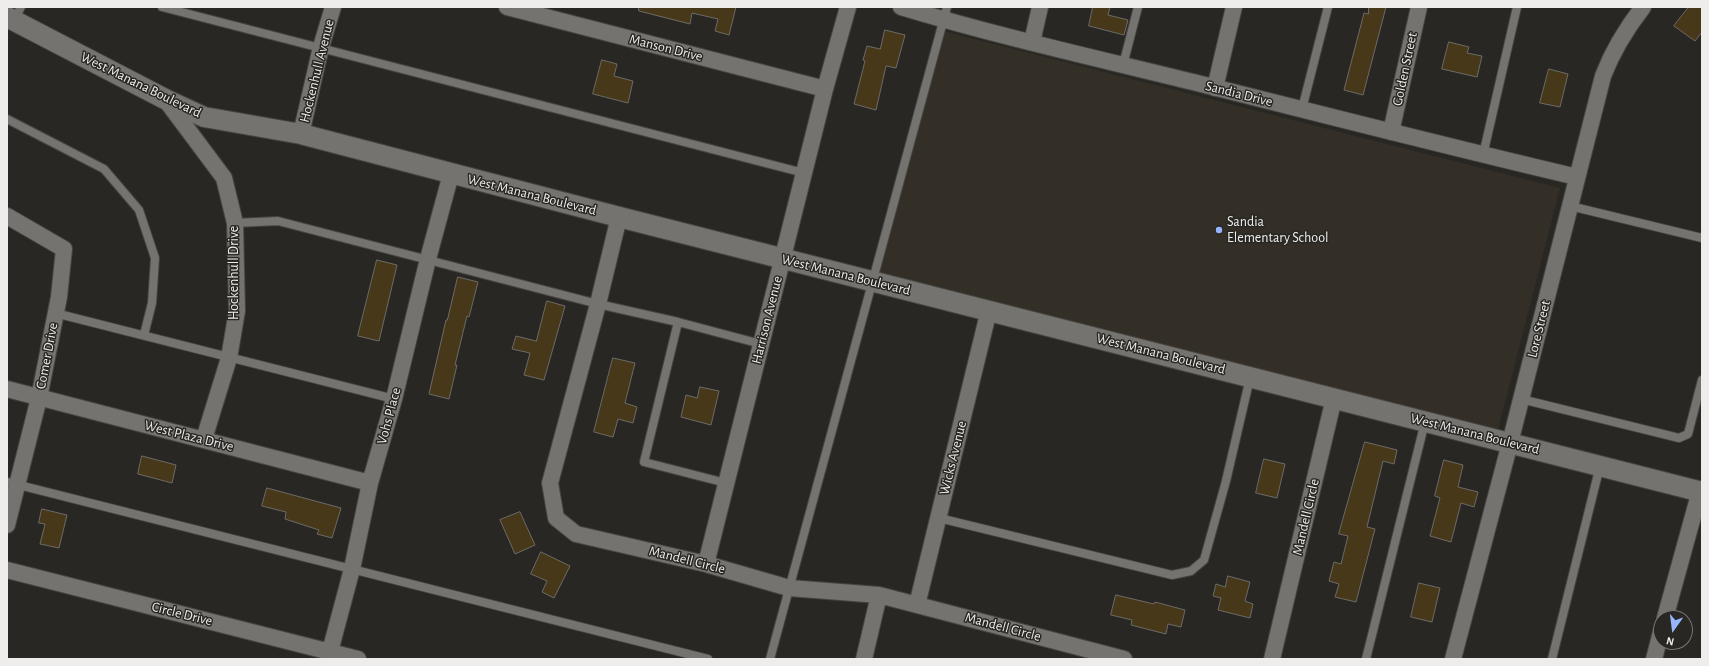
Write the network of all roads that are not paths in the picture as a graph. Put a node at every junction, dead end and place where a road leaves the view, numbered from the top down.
1 (162, 7) edge
2 (333, 7) edge
3 (507, 7) edge
4 (848, 7) edge
5 (901, 7) edge
6 (1040, 7) edge
7 (1138, 7) edge
8 (1234, 7) edge
9 (1328, 7) edge
10 (1419, 7) edge
11 (1518, 7) edge
12 (1640, 8) edge
13 (945, 13) edge
14 (14, 15) edge
15 (1032, 42) junction
16 (321, 47) junction
17 (1123, 65) junction
18 (1215, 88) junction
19 (825, 89) junction
20 (165, 99) junction
21 (1302, 110) junction
22 (7, 119) edge
23 (1391, 132) junction
24 (301, 134) junction
25 (1483, 155) junction
26 (804, 173) junction
27 (451, 174) junction
28 (1577, 177) junction
29 (1570, 206) junction
30 (7, 216) edge
31 (619, 217) junction
32 (235, 223) junction
33 (1702, 238) edge
34 (428, 259) junction
35 (783, 259) junction
36 (873, 281) junction
37 (598, 304) junction
38 (989, 310) junction
39 (55, 313) junction
40 (678, 322) junction
41 (144, 335) junction
42 (761, 344) junction
43 (229, 358) junction
44 (1250, 377) junction
45 (1702, 380) edge
46 (7, 389) edge
47 (39, 398) junction
48 (1334, 398) junction
49 (394, 399) junction
50 (1521, 399) junction
51 (1425, 421) junction
52 (204, 439) junction
53 (1510, 442) junction
54 (1600, 465) junction
55 (370, 483) junction
56 (726, 483) junction
57 (12, 484) edge
58 (1701, 488) edge
59 (939, 518) junction
60 (7, 525) edge
61 (706, 564) junction
62 (352, 569) junction
63 (7, 570) edge
64 (789, 588) junction
65 (878, 595) junction
66 (917, 605) junction
67 (1667, 610) edge
68 (329, 655) edge
69 (358, 659) edge
70 (708, 659) edge
71 (770, 659) edge
72 (864, 659) edge
73 (1124, 659) edge
74 (1272, 659) edge
75 (1366, 659) edge
76 (1453, 659) edge
77 (1552, 659) edge

1 - 16 lane
2 - 16 street, Hockenhull Avenue
3 - 19 street, Manson Drive
4 - 19 street, Harrison Avenue
5 - 13 street, Sandia Drive
6 - 15 street
7 - 17 lane
8 - 18 street
9 - 21 lane
10 - 23 street, Golden Street
11 - 25 lane
12 - 28 street, Lore Street
13 - 15 street, Sandia Drive
13 - 36 lane
14 - 20 street, West Manana Boulevard
15 - 17 street, Sandia Drive
16 - 24 street, Hockenhull Avenue
16 - 26 lane
17 - 18 street, Sandia Drive
18 - 21 street, Sandia Drive
19 - 26 street, Harrison Avenue
20 - 24 street, West Manana Boulevard
20 - 32 street, Hockenhull Drive
21 - 23 street, Sandia Drive
22 - 41 lane
23 - 25 street, Sandia Drive
24 - 27 street, West Manana Boulevard
25 - 28 street, Sandia Drive
26 - 35 street, Harrison Avenue
27 - 31 street, West Manana Boulevard
27 - 34 street, Vohs Place
28 - 29 street, Lore Street
29 - 33 lane
29 - 50 street, Lore Street
30 - 39 street, Comer Drive
31 - 35 street, West Manana Boulevard
31 - 37 street, Mandell Circle
32 - 34 lane
32 - 43 street, Hockenhull Drive
34 - 37 lane
34 - 49 street, Vohs Place
35 - 36 street, West Manana Boulevard
35 - 42 street, Harrison Avenue
36 - 38 street, West Manana Boulevard
36 - 64 lane
37 - 40 lane
37 - 61 street, Mandell Circle
38 - 44 street, West Manana Boulevard
38 - 59 street, Wicks Avenue
39 - 41 lane
39 - 47 street, Comer Drive
40 - 42 lane
40 - 56 lane
41 - 43 lane
42 - 56 street, Harrison Avenue
43 - 49 lane
43 - 52 street, Hockenhull Drive
44 - 48 street, West Manana Boulevard
44 - 59 lane
45 - 50 lane
46 - 47 street, West Plaza Drive
47 - 52 street, West Plaza Drive
47 - 57 street, Comer Drive
48 - 51 street, West Manana Boulevard
48 - 74 street, Mandell Circle
49 - 55 street, Vohs Place
50 - 53 street, Lore Street
51 - 53 street, West Manana Boulevard
51 - 75 lane
52 - 55 street, West Plaza Drive
53 - 54 street, West Manana Boulevard
53 - 76 street, Lore Street
54 - 58 street, West Manana Boulevard
54 - 77 lane
55 - 62 street, Vohs Place
56 - 61 street, Harrison Avenue
57 - 60 street, Comer Drive
57 - 62 lane
58 - 67 street
59 - 66 street, Wicks Avenue
61 - 64 street, Mandell Circle
62 - 68 street, Vohs Place
62 - 70 lane
63 - 68 street, Circle Drive
64 - 65 street, Mandell Circle
64 - 71 lane
65 - 66 street, Mandell Circle
65 - 72 street
66 - 73 street, Mandell Circle
68 - 69 street, Circle Drive

